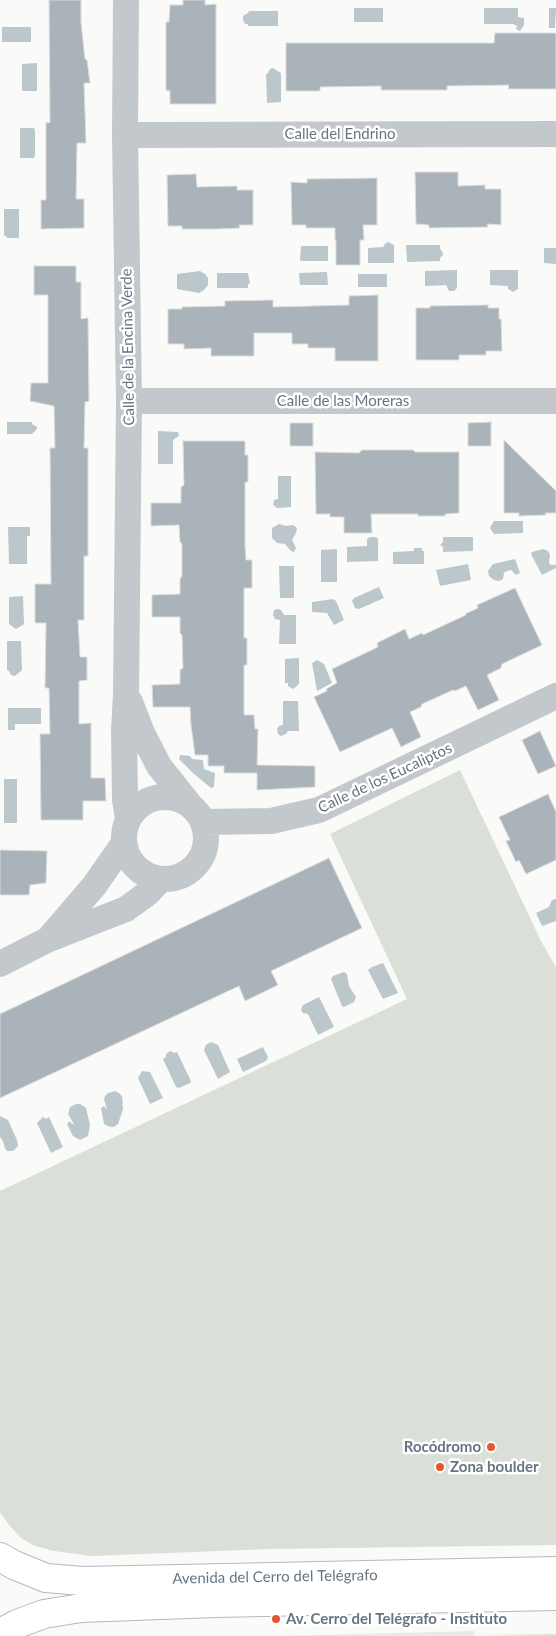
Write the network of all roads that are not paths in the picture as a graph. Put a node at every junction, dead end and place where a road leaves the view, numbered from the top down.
1 (126, 0) edge
2 (556, 134) edge
3 (125, 135) junction
4 (129, 401) junction
5 (556, 401) edge
6 (126, 694) junction
7 (556, 696) edge
8 (197, 814) junction
9 (126, 831) junction
10 (161, 879) junction
11 (47, 940) junction
12 (0, 964) edge
13 (0, 1557) edge
14 (556, 1571) edge
15 (556, 1596) edge
16 (0, 1633) edge

1 - 3 street, Calle de la Encina Verde
2 - 3 street, Calle del Endrino
3 - 4 street, Calle de la Encina Verde
4 - 5 street, Calle de las Moreras
4 - 6 street, Calle de la Encina Verde
6 - 8 street, Calle de la Encina Verde
6 - 9 street, Calle de la Encina Verde
7 - 8 street, Calle de los Eucaliptos
8 - 9 street
8 - 10 street
9 - 10 street
9 - 11 street
10 - 11 street
11 - 12 street
13 - 14 street, Avenida del Cerro del Telégrafo
15 - 16 street, Avenida del Cerro del Telégrafo

